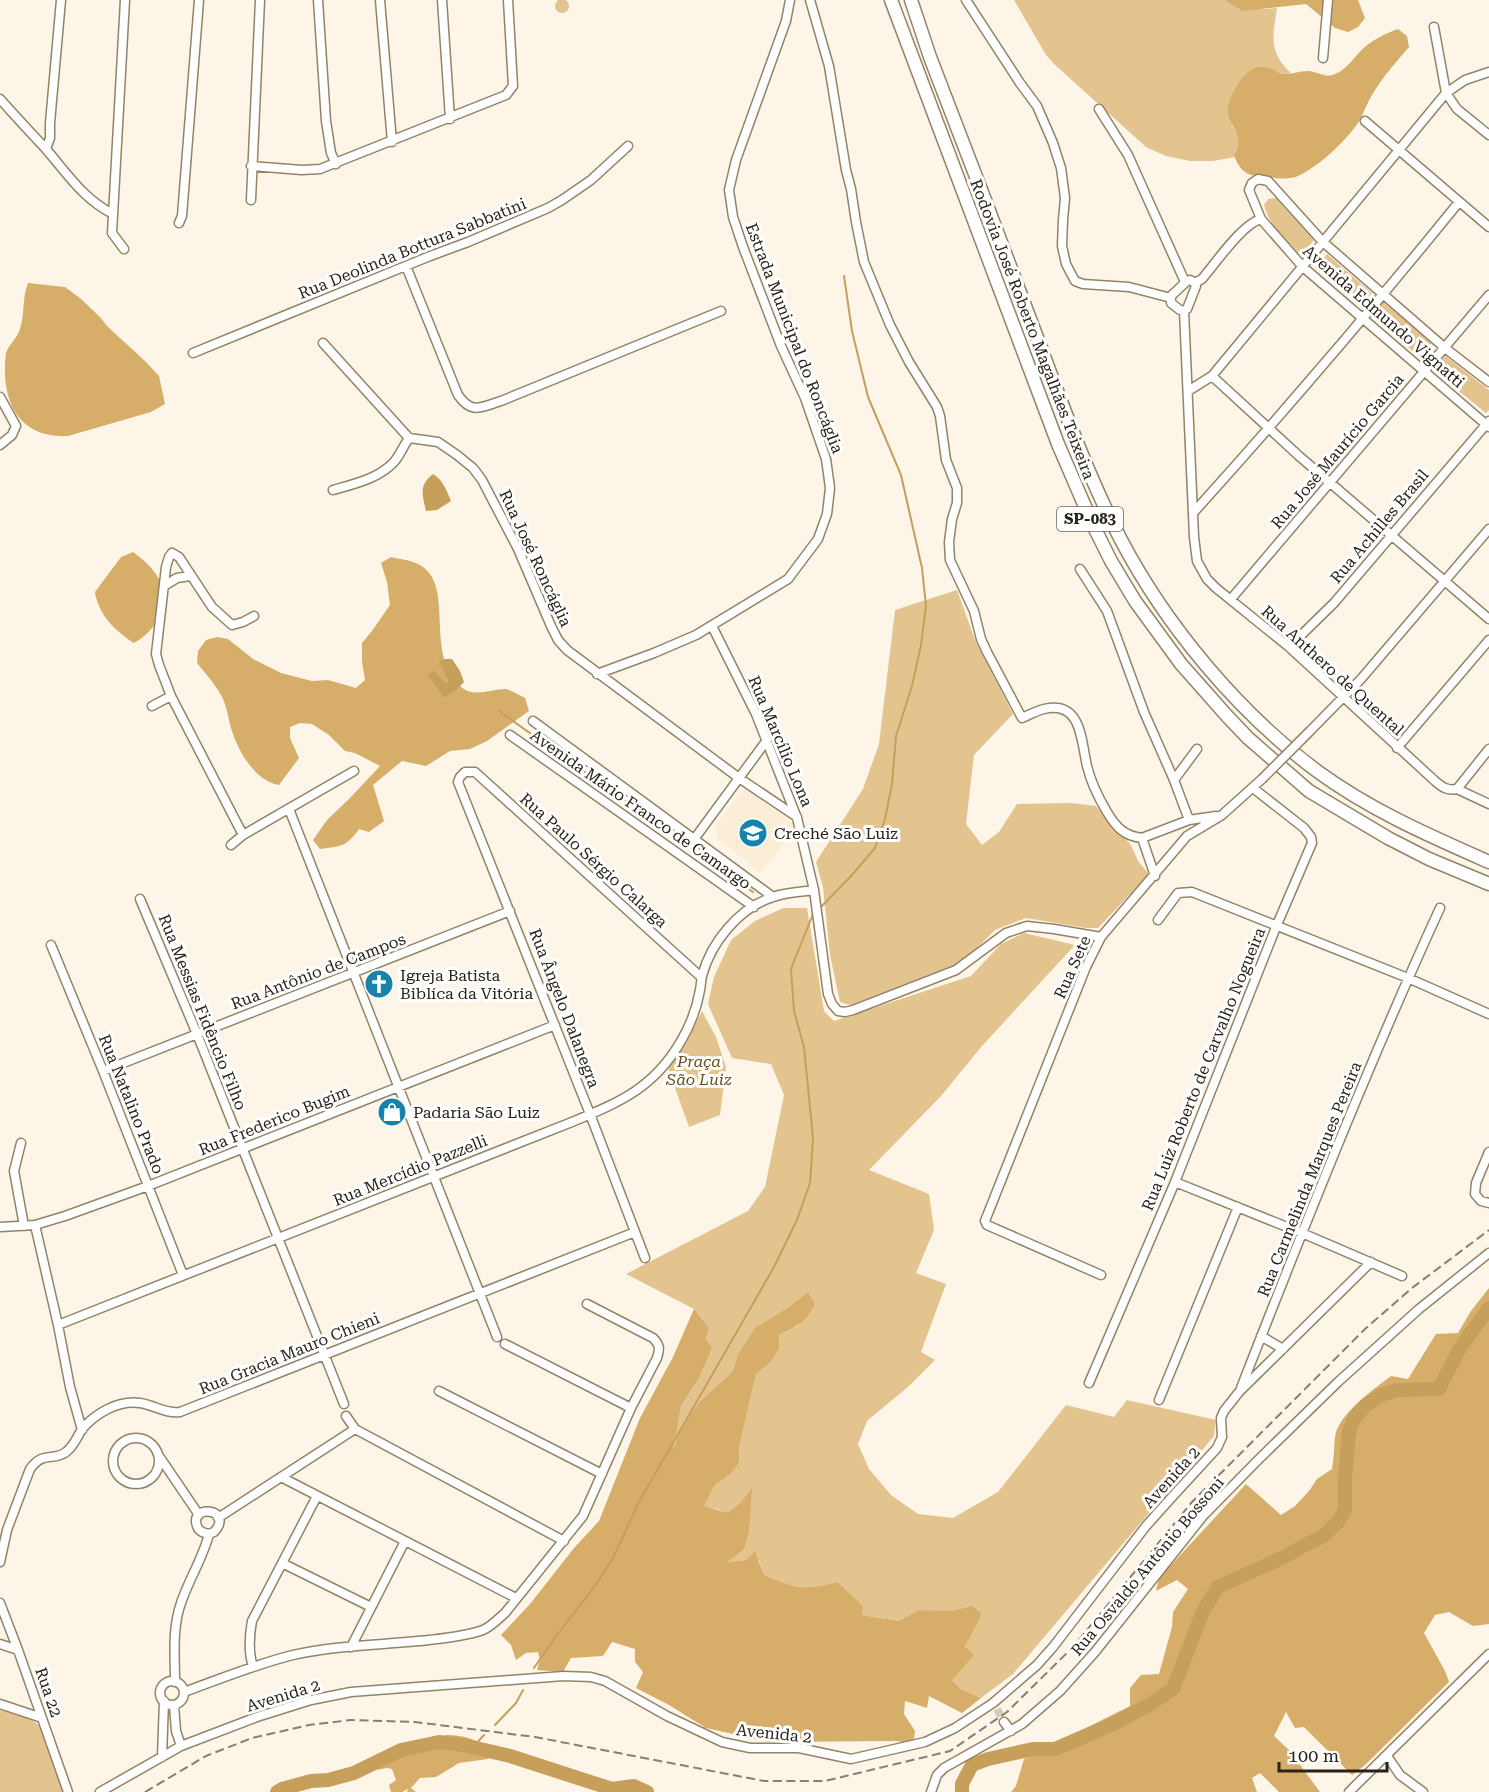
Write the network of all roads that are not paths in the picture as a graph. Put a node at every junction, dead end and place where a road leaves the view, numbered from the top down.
1 (61, 0) edge
2 (125, 0) edge
3 (199, 0) edge
4 (260, 0) edge
5 (318, 0) edge
6 (380, 0) edge
7 (442, 0) edge
8 (508, 0) edge
9 (790, 0) edge
10 (810, 0) edge
11 (891, 0) edge
12 (911, 0) edge
13 (966, 0) edge
14 (1328, 0) edge
15 (1434, 27) dead end
16 (1323, 58) dead end
17 (1489, 72) edge
18 (1446, 93) junction
19 (0, 99) edge
20 (1099, 109) dead end
21 (450, 118) junction
22 (1365, 121) dead end
23 (50, 123) junction
24 (1489, 135) edge
25 (35, 138) junction
26 (392, 142) junction
27 (628, 146) dead end
28 (46, 150) junction
29 (1399, 150) junction
30 (336, 164) junction
31 (251, 166) junction
32 (251, 201) dead end
33 (1459, 202) junction
34 (113, 214) junction
35 (1261, 219) junction
36 (178, 223) dead end
37 (1489, 227) edge
38 (1323, 242) junction
39 (124, 249) dead end
40 (406, 266) junction
41 (1303, 267) junction
42 (1185, 282) junction
43 (1195, 283) junction
44 (1383, 295) junction
45 (1489, 295) edge
46 (1171, 298) junction
47 (721, 311) dead end
48 (1184, 311) junction
49 (1362, 320) junction
50 (323, 344) dead end
51 (1445, 348) junction
52 (193, 353) dead end
53 (1423, 372) junction
54 (1212, 376) junction
55 (1489, 382) edge
56 (1188, 391) junction
57 (0, 397) edge
58 (1488, 424) edge
59 (1269, 429) junction
60 (409, 438) junction
61 (0, 445) edge
62 (1330, 483) junction
63 (333, 490) dead end
64 (1194, 512) junction
65 (1489, 529) edge
66 (1391, 535) junction
67 (1080, 569) dead end
68 (190, 576) junction
69 (1445, 582) junction
70 (164, 586) junction
71 (1231, 599) junction
72 (254, 616) dead end
73 (1489, 619) edge
74 (712, 626) junction
75 (1489, 640) edge
76 (1288, 647) junction
77 (597, 674) junction
78 (171, 696) junction
79 (1342, 696) junction
80 (152, 706) dead end
81 (532, 721) dead end
82 (510, 735) dead end
83 (767, 740) junction
84 (1398, 748) junction
85 (1197, 749) dead end
86 (1489, 749) edge
87 (354, 771) dead end
88 (465, 772) joint
89 (739, 778) junction
90 (1174, 780) junction
91 (1253, 788) junction
92 (1457, 789) junction
93 (1489, 804) edge
94 (289, 809) junction
95 (1222, 815) junction
96 (797, 818) junction
97 (1189, 820) junction
98 (243, 835) junction
99 (695, 838) junction
100 (1142, 838) junction
101 (231, 845) dead end
102 (1489, 862) edge
103 (1155, 876) junction
104 (1489, 884) edge
105 (814, 890) junction
106 (774, 897) junction
107 (140, 899) dead end
108 (754, 907) junction
109 (1440, 908) dead end
110 (510, 911) junction
111 (1158, 920) dead end
112 (1276, 927) junction
113 (1101, 937) junction
114 (51, 945) dead end
115 (354, 972) junction
116 (701, 977) junction
117 (1408, 978) junction
118 (1489, 1014) edge
119 (555, 1025) junction
120 (197, 1034) junction
121 (103, 1071) junction
122 (399, 1086) junction
123 (590, 1114) junction
124 (21, 1143) dead end
125 (243, 1149) junction
126 (1489, 1152) edge
127 (434, 1176) junction
128 (1175, 1182) junction
129 (148, 1186) junction
130 (1489, 1203) edge
131 (1238, 1207) junction
132 (35, 1225) junction
133 (24, 1226) junction
134 (0, 1227) edge
135 (635, 1232) junction
136 (1302, 1233) junction
137 (277, 1238) junction
138 (1489, 1253) edge
139 (645, 1258) dead end
140 (1371, 1262) junction
141 (183, 1275) junction
142 (1101, 1275) dead end
143 (1402, 1276) dead end
144 (480, 1294) junction
145 (587, 1304) dead end
146 (58, 1325) junction
147 (1261, 1336) junction
148 (497, 1337) dead end
149 (505, 1344) dead end
150 (1283, 1349) junction
151 (324, 1354) junction
152 (1089, 1383) dead end
153 (439, 1391) dead end
154 (1239, 1392) junction
155 (1159, 1400) dead end
156 (344, 1404) dead end
157 (630, 1408) junction
158 (346, 1416) dead end
159 (82, 1430) junction
160 (355, 1430) junction
161 (159, 1456) junction
162 (602, 1474) junction
163 (281, 1477) junction
164 (317, 1496) junction
165 (199, 1515) junction
166 (218, 1518) junction
167 (4, 1529) edge
168 (209, 1534) junction
169 (564, 1540) junction
170 (405, 1541) junction
171 (0, 1562) edge
172 (282, 1563) junction
173 (516, 1598) junction
174 (0, 1603) edge
175 (371, 1607) junction
176 (0, 1644) edge
177 (351, 1647) junction
178 (18, 1650) junction
179 (1489, 1654) edge
180 (253, 1667) junction
181 (175, 1682) junction
182 (184, 1692) junction
183 (164, 1701) junction
184 (0, 1704) edge
185 (174, 1705) junction
186 (42, 1718) junction
187 (1004, 1722) tunnel mouth
188 (1011, 1731) junction
189 (181, 1746) junction
190 (1386, 1756) junction
191 (162, 1757) junction
192 (68, 1792) edge
193 (100, 1792) edge
194 (931, 1792) edge
195 (1350, 1792) edge
196 (1423, 1792) edge

1 - 23 street
2 - 34 street
3 - 36 street
4 - 31 street
5 - 30 street
6 - 26 street
7 - 21 street
8 - 21 street
9 - 74 street, Estrada Municipal do Roncáglia
10 - 100 street
11 - 104 highway, Rodovia José Roberto Magalhães Teixeira / SP-083
12 - 102 highway, Rodovia José Roberto Magalhães Teixeira / SP-083
13 - 46 street
14 - 16 street
15 - 18 street
17 - 18 street
18 - 24 street
18 - 29 street
19 - 25 street
20 - 42 street
21 - 26 street
22 - 29 street
23 - 25 street
23 - 28 street
25 - 28 street
26 - 30 street
27 - 40 street, Rua Deolinda Bottura Sabbatini
28 - 34 street
29 - 33 street
29 - 38 street
30 - 31 street
31 - 32 street
33 - 37 street
33 - 44 street
34 - 39 street
35 - 38 street, Avenida Edmundo Vignatti
35 - 41 street, Avenida Edmundo Vignatti
35 - 43 street
38 - 41 street
38 - 44 street, Avenida Edmundo Vignatti
40 - 47 street
40 - 52 street, Rua Deolinda Bottura Sabbatini
41 - 49 street, Avenida Edmundo Vignatti
41 - 54 street
42 - 43 street
42 - 46 street
43 - 48 street
44 - 49 street
44 - 51 street, Avenida Edmundo Vignatti
45 - 51 street, Rua José Maurício Garcia
46 - 48 street
48 - 56 street
49 - 53 street, Avenida Edmundo Vignatti
49 - 59 street
50 - 60 street
51 - 53 street, Rua José Maurício Garcia
51 - 55 street, Avenida Edmundo Vignatti
53 - 58 street, Avenida Edmundo Vignatti
53 - 62 street, Rua José Maurício Garcia
54 - 56 street
54 - 59 street
56 - 64 street
57 - 61 street
58 - 66 street, Rua Achilles Brasil
59 - 62 street
59 - 64 street
60 - 63 street
60 - 77 street, Rua José Roncáglia
62 - 66 street
62 - 71 street, Rua José Maurício Garcia
64 - 71 street, Rua Anthero de Quental
65 - 69 street, Rua Sete
66 - 69 street
66 - 76 street, Rua Achilles Brasil
67 - 90 street
68 - 70 street
68 - 70 street
68 - 72 street
69 - 73 street
69 - 79 street, Rua Sete
70 - 78 street
71 - 76 street, Rua Anthero de Quental
74 - 77 street, Estrada Municipal do Roncáglia
74 - 83 street, Rua Marcílio Lona
75 - 84 street
76 - 79 street, Rua Anthero de Quental
77 - 89 street, Rua José Roncáglia
78 - 80 street
78 - 98 street
79 - 84 street, Rua Anthero de Quental
79 - 91 street, Rua Sete, bridge
81 - 99 street, Avenida Mário Franco de Camargo
82 - 108 street, Avenida Mário Franco de Camargo
83 - 89 street
83 - 96 street, Rua Marcílio Lona
84 - 92 street, Rua Anthero de Quental
85 - 90 street
86 - 92 street
87 - 94 street
88 - 110 street, Rua Ângelo Dalanegra
88 - 116 street, Rua Paulo Sérgio Calarga
89 - 96 street, Rua José Roncáglia
89 - 99 street
90 - 97 street
91 - 95 street, Rua Sete
91 - 112 street, Rua Luiz Roberto de Carvalho Nogueira
92 - 93 street, Rua Anthero de Quental
94 - 98 street
94 - 115 street
95 - 97 street
95 - 103 street, Rua Sete
96 - 105 street, Rua Marcílio Lona
97 - 100 street
98 - 101 street
99 - 106 street, Avenida Mário Franco de Camargo
100 - 103 street
103 - 113 street, Rua Sete
105 - 106 street, Rua Mercídio Pazzelli
105 - 113 street, Rua Marcílio Lona
106 - 108 street, Rua Mercídio Pazzelli
107 - 120 street, Rua Messias Fidêncio Filho
108 - 116 street, Rua Mercídio Pazzelli
109 - 117 street, Rua Carmelinda Marques Pereira
110 - 115 street, Rua Antônio de Campos
110 - 119 street, Rua Ângelo Dalanegra
111 - 112 street
112 - 117 street
112 - 128 street, Rua Luiz Roberto de Carvalho Nogueira
113 - 142 street, Rua Sete
114 - 121 street, Rua Natalino Prado
115 - 120 street, Rua Antônio de Campos
115 - 122 street
116 - 123 street, Rua Mercídio Pazzelli
117 - 118 street
117 - 136 street, Rua Carmelinda Marques Pereira
119 - 122 street, Rua Frederico Bugim
119 - 123 street, Rua Ângelo Dalanegra
120 - 121 street, Rua Antônio de Campos
120 - 125 street, Rua Messias Fidêncio Filho
121 - 129 street, Rua Natalino Prado
122 - 125 street, Rua Frederico Bugim
122 - 127 street
123 - 127 street, Rua Mercídio Pazzelli
123 - 135 street, Rua Ângelo Dalanegra
124 - 133 street
125 - 129 street, Rua Frederico Bugim
125 - 137 street, Rua Messias Fidêncio Filho
126 - 130 street
127 - 137 street, Rua Mercídio Pazzelli
127 - 144 street
128 - 131 street
128 - 152 street, Rua Luiz Roberto de Carvalho Nogueira
129 - 132 street, Rua Frederico Bugim
129 - 141 street, Rua Natalino Prado
131 - 136 street
131 - 155 street
132 - 133 street, Rua Frederico Bugim
132 - 146 street
133 - 134 street, Rua Frederico Bugim
135 - 139 street, Rua Ângelo Dalanegra
135 - 144 street, Rua Gracia Mauro Chieni
136 - 140 street
136 - 147 street, Rua Carmelinda Marques Pereira
137 - 141 street, Rua Mercídio Pazzelli
137 - 151 street, Rua Messias Fidêncio Filho
138 - 188 street, Rua Osvaldo Antônio Bossoni
140 - 143 street
140 - 150 street
141 - 146 street, Rua Mercídio Pazzelli
144 - 148 street
144 - 151 street, Rua Gracia Mauro Chieni
145 - 157 street
146 - 159 street
147 - 150 street
147 - 154 street, Rua Carmelinda Marques Pereira
149 - 157 street
150 - 154 street
151 - 156 street, Rua Messias Fidêncio Filho
151 - 159 street, Rua Gracia Mauro Chieni
153 - 162 street
154 - 189 street, Avenida 2
157 - 162 street
158 - 160 street
159 - 167 street, Rua Gracia Mauro Chieni
160 - 163 street
160 - 169 street
161 - 161 street
161 - 165 street
162 - 169 street
163 - 164 street
163 - 166 street
164 - 170 street
164 - 172 street
165 - 166 street
165 - 168 street
166 - 168 street
167 - 171 street
168 - 181 street
169 - 173 street
170 - 173 street
170 - 175 street
172 - 175 street
172 - 180 street
173 - 177 street
174 - 178 street, Rua 22
175 - 177 street
176 - 178 street
177 - 180 street
178 - 186 street, Rua 22
179 - 190 street
180 - 182 street
181 - 182 street
181 - 183 street
182 - 185 street
183 - 185 street
183 - 191 street
184 - 186 street
185 - 189 street
186 - 192 street, Rua 22
187 - 188 street
188 - 194 street, Rua Osvaldo Antônio Bossoni
189 - 191 street, Avenida 2
190 - 195 street
190 - 196 street
191 - 193 street, Avenida 2

